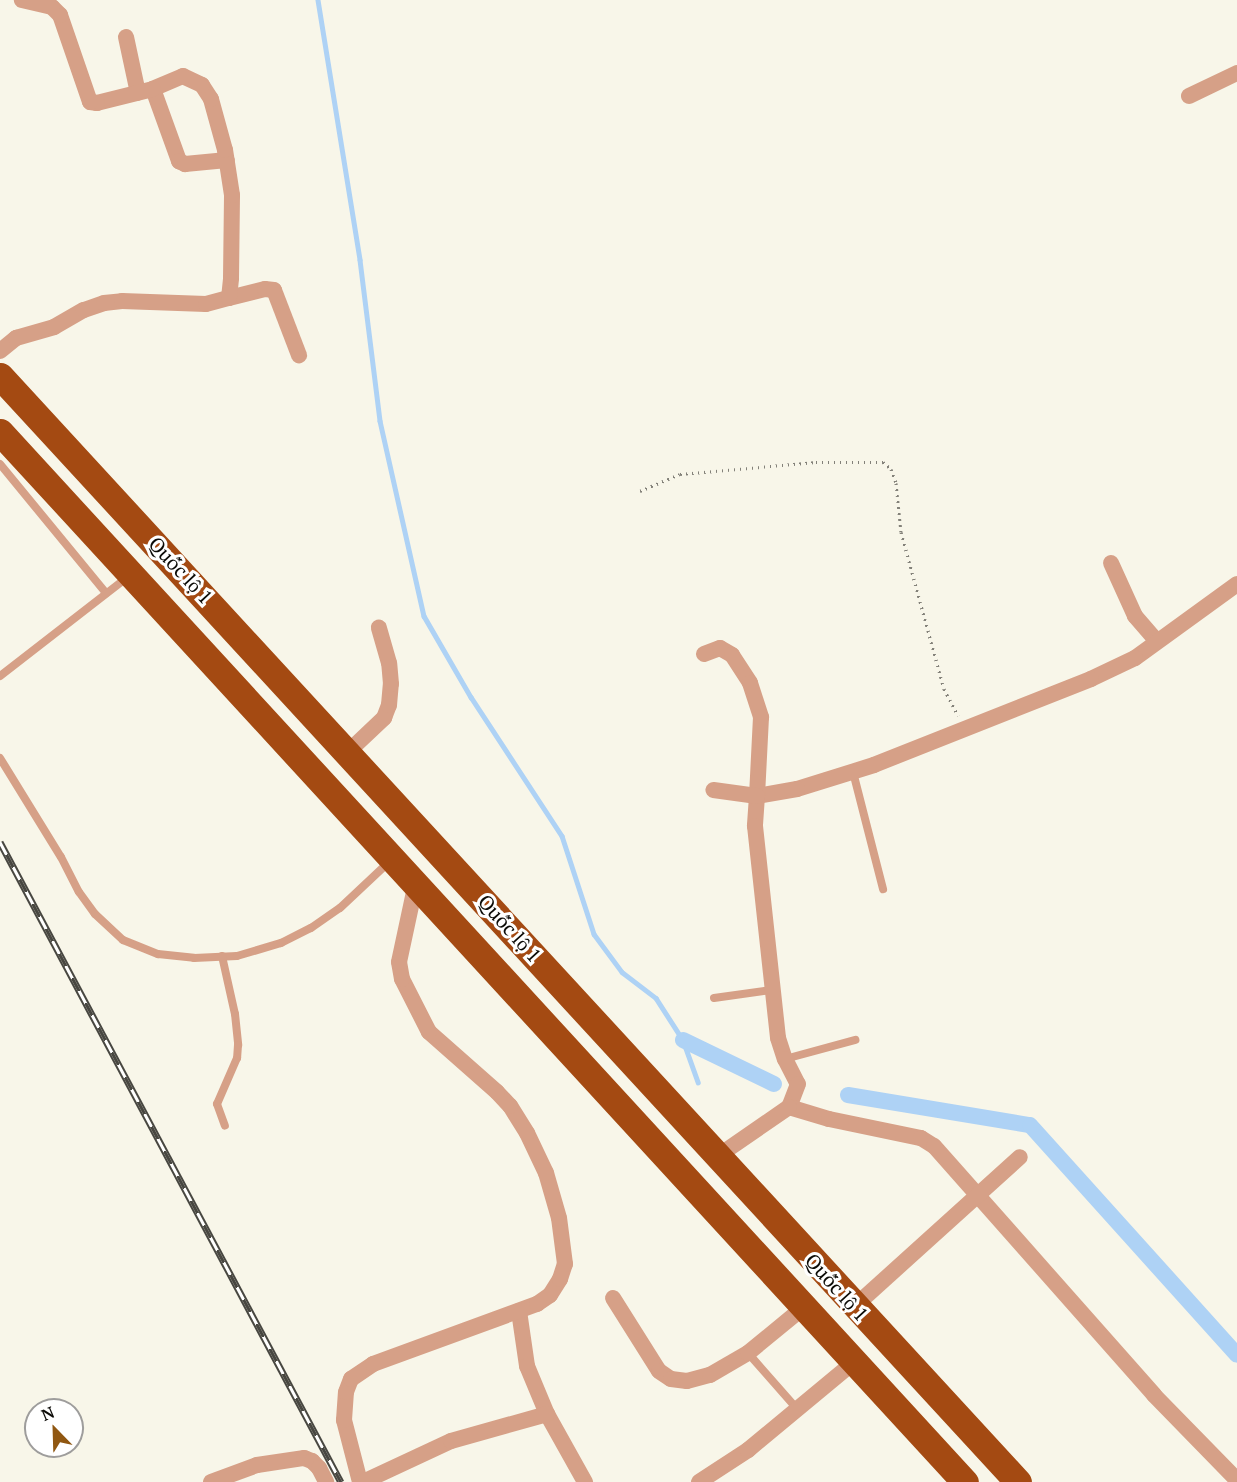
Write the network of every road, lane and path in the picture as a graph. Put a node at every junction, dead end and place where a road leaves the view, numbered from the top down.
1 (22, 0) edge
2 (126, 37) dead end
3 (1237, 73) edge
4 (146, 91) junction
5 (1189, 96) dead end
6 (227, 160) junction
7 (229, 298) junction
8 (0, 351) edge
9 (299, 355) dead end
10 (0, 376) edge
11 (0, 432) edge
12 (0, 464) edge
13 (640, 491) dead end
14 (1111, 563) dead end
15 (132, 574) junction
16 (1237, 584) edge
17 (106, 593) junction
18 (379, 627) dead end
19 (1157, 641) junction
20 (704, 654) dead end
21 (268, 664) junction
22 (0, 676) edge
23 (240, 690) junction
24 (966, 728) junction
25 (348, 752) junction
26 (0, 758) edge
27 (853, 772) junction
28 (713, 790) dead end
29 (757, 796) junction
30 (393, 858) junction
31 (416, 883) junction
32 (883, 889) dead end
33 (222, 957) junction
34 (771, 990) junction
35 (714, 998) dead end
36 (855, 1040) dead end
37 (785, 1059) junction
38 (789, 1107) junction
39 (225, 1126) dead end
40 (718, 1156) junction
41 (1020, 1157) dead end
42 (977, 1196) junction
43 (613, 1298) dead end
44 (804, 1307) junction
45 (519, 1311) junction
46 (861, 1313) junction
47 (748, 1353) junction
48 (846, 1354) junction
49 (798, 1410) junction
50 (547, 1414) junction
51 (1237, 1480) edge
52 (211, 1482) edge
53 (326, 1482) edge
54 (362, 1482) edge
55 (585, 1482) edge
56 (699, 1482) edge
57 (965, 1482) edge
58 (1017, 1482) edge

1 - 4 street
2 - 4 street
3 - 5 street
4 - 6 street
4 - 6 street
6 - 7 street
7 - 8 street
7 - 9 street
10 - 21 highway, Quốc lộ 1
11 - 15 highway, Quốc lộ 1
12 - 17 lane
13 - 24 path
14 - 19 street
15 - 17 lane
15 - 23 highway, Quốc lộ 1
16 - 19 street
17 - 22 lane
18 - 25 street
19 - 24 street
20 - 29 street
21 - 23 highway
21 - 25 highway, Quốc lộ 1
23 - 30 highway, Quốc lộ 1
24 - 27 street
25 - 40 highway, Quốc lộ 1
26 - 33 lane
27 - 29 street
27 - 32 lane
28 - 29 street
29 - 34 street
30 - 31 highway, Quốc lộ 1
30 - 33 lane
31 - 44 highway, Quốc lộ 1
31 - 45 street
33 - 39 lane
34 - 35 lane
34 - 37 street
36 - 37 lane
37 - 38 street
38 - 40 street
38 - 42 street
40 - 46 highway, Quốc lộ 1
41 - 42 street
42 - 46 street
42 - 51 street
43 - 47 street
44 - 47 street
44 - 48 highway, Quốc lộ 1
45 - 50 street
45 - 54 street
46 - 48 highway
46 - 58 highway, Quốc lộ 1
47 - 49 lane
48 - 49 street
48 - 57 highway, Quốc lộ 1
49 - 56 street
50 - 54 street
50 - 55 street
52 - 53 street

